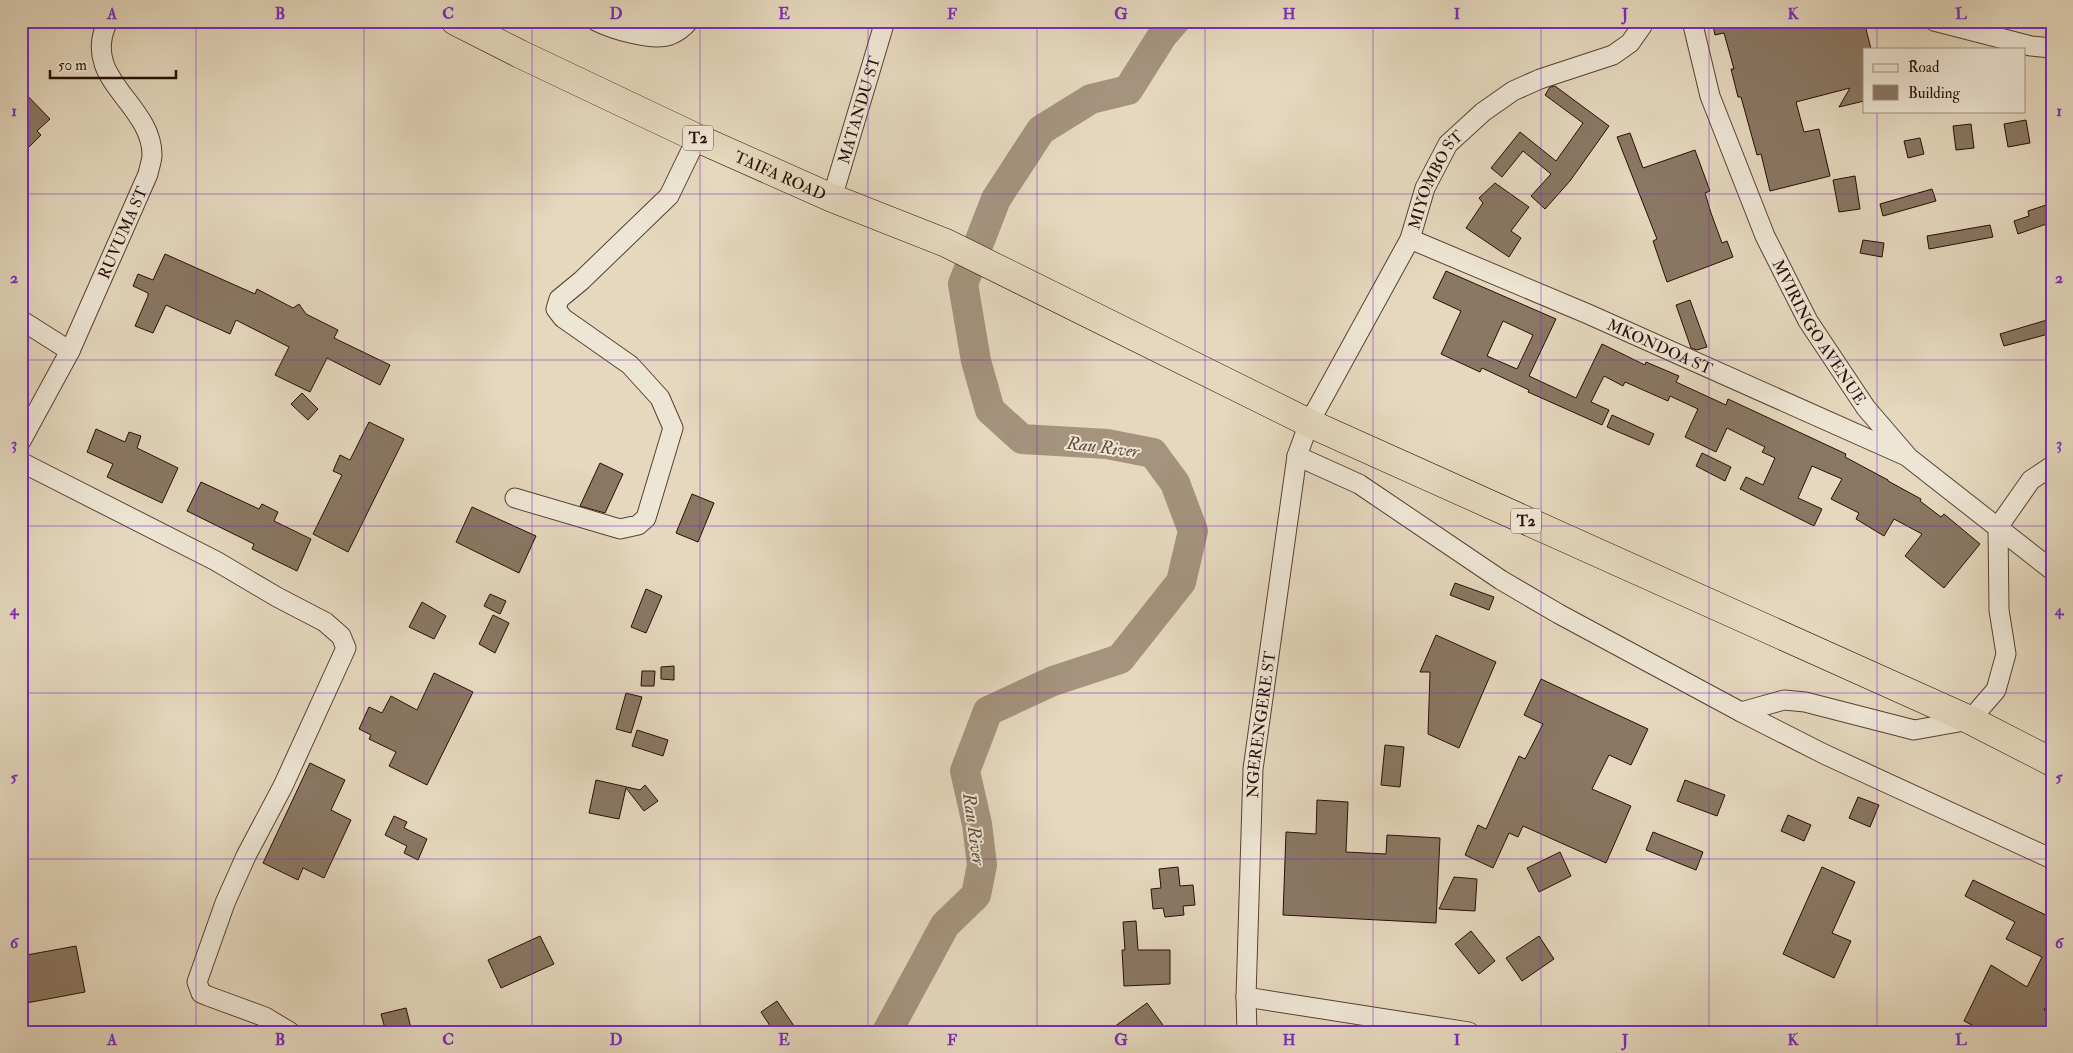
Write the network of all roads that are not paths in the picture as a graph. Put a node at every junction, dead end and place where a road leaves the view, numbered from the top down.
1 (108, 21) edge
2 (455, 21) edge
3 (596, 21) edge
4 (690, 21) edge
5 (884, 21) edge
6 (1643, 21) edge
7 (1692, 21) edge
8 (1934, 21) edge
9 (2052, 48) edge
10 (697, 138) junction
11 (832, 198) junction
12 (1410, 239) junction
13 (21, 320) edge
14 (70, 351) junction
15 (1309, 423) junction
16 (21, 441) edge
17 (1297, 456) junction
18 (1909, 458) junction
19 (21, 462) edge
20 (2052, 466) edge
21 (515, 498) dead end
22 (1998, 527) junction
23 (2052, 570) edge
24 (1740, 712) junction
25 (1970, 720) junction
26 (2052, 762) edge
27 (2052, 859) edge
28 (1246, 997) junction
29 (290, 1032) edge
30 (1247, 1032) edge
31 (1469, 1032) edge

1 - 14 street, RUVUMA ST
2 - 10 highway, TAIFA ROAD / T2
3 - 4 street
5 - 11 street, MATANDU ST
6 - 12 street, MIYOMBO ST
7 - 18 street, MVIRINGO AVENUE
8 - 9 street
10 - 11 highway, TAIFA ROAD / T2
10 - 21 street
11 - 15 highway, TAIFA ROAD / T2
12 - 15 street, MIYOMBO ST
12 - 18 street, MKONDOA ST
13 - 14 street
14 - 16 street, RUVUMA ST
15 - 17 street, NGERENGERE ST
15 - 25 highway, T2
17 - 24 street
17 - 28 street, NGERENGERE ST
18 - 22 street, MVIRINGO AVENUE
19 - 29 street
20 - 22 street
22 - 23 street, MVIRINGO AVENUE
22 - 25 street
24 - 25 street
24 - 27 street
25 - 26 highway, T2
28 - 30 street, NGERENGERE ST
28 - 31 street

